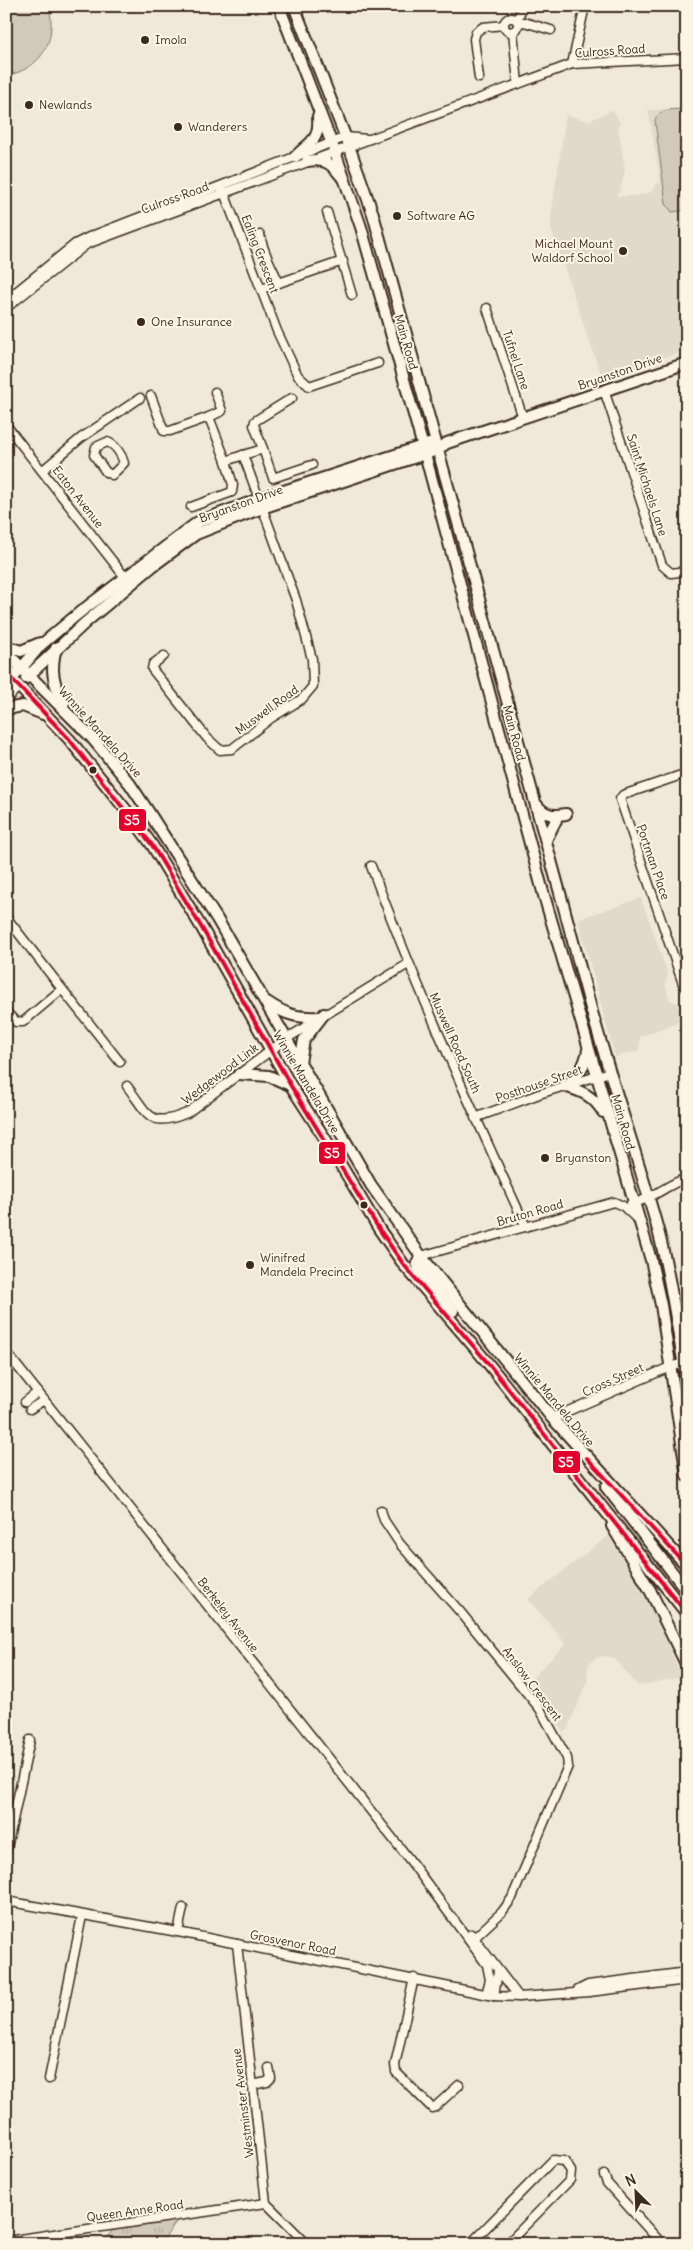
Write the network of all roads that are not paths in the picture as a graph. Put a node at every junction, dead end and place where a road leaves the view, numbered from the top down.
1 (278, 6) edge
2 (294, 6) edge
3 (522, 6) edge
4 (584, 6) edge
5 (517, 21) junction
6 (504, 25) junction
7 (552, 30) dead end
8 (512, 32) junction
9 (687, 58) edge
10 (572, 64) junction
11 (479, 78) dead end
12 (518, 84) junction
13 (318, 110) junction
14 (347, 142) junction
15 (333, 147) junction
16 (295, 157) junction
17 (307, 161) junction
18 (346, 182) junction
19 (223, 189) junction
20 (327, 212) dead end
21 (260, 235) dead end
22 (343, 261) junction
23 (279, 283) junction
24 (261, 289) junction
25 (352, 296) dead end
26 (6, 300) edge
27 (6, 308) edge
28 (486, 308) dead end
29 (378, 363) dead end
30 (687, 363) edge
31 (604, 390) junction
32 (215, 392) dead end
33 (151, 396) dead end
34 (140, 398) dead end
35 (292, 398) dead end
36 (209, 418) junction
37 (523, 418) junction
38 (429, 420) junction
39 (6, 425) edge
40 (92, 431) junction
41 (466, 436) junction
42 (100, 444) junction
43 (436, 446) junction
44 (262, 450) junction
45 (424, 450) junction
46 (243, 455) junction
47 (226, 461) junction
48 (405, 461) junction
49 (312, 465) dead end
50 (43, 470) junction
51 (430, 474) junction
52 (261, 504) junction
53 (191, 507) dead end
54 (683, 572) edge
55 (128, 580) junction
56 (51, 636) junction
57 (6, 646) edge
58 (56, 648) junction
59 (6, 652) edge
60 (164, 656) dead end
61 (26, 670) junction
62 (11, 681) edge
63 (6, 700) edge
64 (6, 709) edge
65 (49, 717) junction
66 (74, 719) junction
67 (687, 773) edge
68 (534, 801) junction
69 (566, 814) dead end
70 (556, 820) dead end
71 (543, 827) junction
72 (546, 840) junction
73 (529, 841) junction
74 (370, 866) dead end
75 (6, 917) edge
76 (408, 964) junction
77 (684, 987) dead end
78 (62, 989) junction
79 (264, 1000) junction
80 (6, 1012) edge
81 (322, 1015) junction
82 (286, 1039) junction
83 (271, 1049) junction
84 (588, 1050) junction
85 (120, 1062) dead end
86 (300, 1062) junction
87 (610, 1072) junction
88 (239, 1074) junction
89 (596, 1076) junction
90 (566, 1085) junction
91 (128, 1086) dead end
92 (291, 1086) junction
93 (476, 1118) junction
94 (610, 1123) junction
95 (687, 1178) edge
96 (649, 1200) junction
97 (628, 1205) junction
98 (526, 1226) junction
99 (421, 1256) junction
100 (6, 1352) edge
101 (487, 1362) junction
102 (685, 1362) edge
103 (670, 1367) junction
104 (687, 1384) edge
105 (38, 1392) junction
106 (44, 1400) junction
107 (25, 1402) dead end
108 (30, 1409) dead end
109 (552, 1418) junction
110 (587, 1457) junction
111 (687, 1476) edge
112 (596, 1498) junction
113 (381, 1510) dead end
114 (687, 1566) edge
115 (687, 1591) edge
116 (687, 1614) edge
117 (687, 1666) edge
118 (30, 1740) dead end
119 (6, 1853) edge
120 (6, 1901) edge
121 (183, 1908) dead end
122 (82, 1916) junction
123 (178, 1932) junction
124 (473, 1939) junction
125 (237, 1944) junction
126 (498, 1972) junction
127 (687, 1972) edge
128 (414, 1978) junction
129 (687, 1980) edge
130 (576, 1991) junction
131 (490, 1995) junction
132 (519, 1997) junction
133 (270, 2068) dead end
134 (49, 2079) dead end
135 (252, 2085) junction
136 (459, 2085) dead end
137 (604, 2175) dead end
138 (266, 2203) junction
139 (6, 2241) edge
140 (306, 2244) edge
141 (470, 2244) edge
142 (507, 2244) edge
143 (662, 2244) edge

1 - 13 main road, Main Road
2 - 14 main road, Main Road
3 - 5 street
4 - 10 street
5 - 6 street
5 - 7 street
5 - 8 street
6 - 8 street
6 - 11 street
8 - 12 street
9 - 10 street, Culross Road
10 - 12 street, Culross Road
12 - 14 street, Culross Road
13 - 15 main road, Main Road
13 - 16 main road
14 - 15 street, Culross Road
14 - 38 main road, Main Road
15 - 16 street, Culross Road
15 - 17 street, Culross Road
15 - 18 main road, Main Road
16 - 19 street, Culross Road
17 - 18 main road
17 - 19 street, Culross Road
18 - 45 main road, Main Road
19 - 24 street, Ealing Crescent
19 - 26 street, Culross Road
19 - 27 street, Culross Road
20 - 22 street
21 - 23 street
22 - 23 street
22 - 25 street
23 - 24 street
24 - 29 street, Ealing Crescent
28 - 37 street, Tufnel Lane
30 - 31 main road, Bryanston Drive
31 - 37 main road, Bryanston Drive
31 - 54 street, Saint Michaels Lane
32 - 36 street
33 - 36 street
34 - 40 street
35 - 44 street
36 - 47 street
37 - 41 main road, Bryanston Drive
38 - 41 main road
38 - 43 main road, Main Road
39 - 50 street, Eaton Avenue
40 - 42 street
40 - 50 street
41 - 43 main road, Bryanston Drive
42 - 42 street
43 - 45 main road, Bryanston Drive
43 - 68 main road, Main Road
44 - 46 street
44 - 49 street
45 - 48 main road, Bryanston Drive
45 - 51 main road, Main Road
45 - 52 main road, Bryanston Drive
46 - 47 street
46 - 52 street
47 - 53 street
48 - 51 main road
48 - 52 main road, Bryanston Drive
50 - 55 street, Eaton Avenue
51 - 73 main road, Main Road
52 - 55 main road, Bryanston Drive
52 - 60 street, Muswell Road
55 - 56 main road, Bryanston Drive
55 - 58 main road, Bryanston Drive
56 - 57 main road
56 - 61 main road, Bryanston Drive
58 - 61 main road, Bryanston Drive
58 - 66 main road
59 - 61 main road, Winnie Mandela Drive
61 - 62 main road, Bryanston Drive
61 - 66 main road, Winnie Mandela Drive
62 - 63 street, Bryanston Drive
62 - 65 main road, Winnie Mandela Drive
64 - 65 main road
65 - 83 main road, Winnie Mandela Drive
66 - 79 main road, Winnie Mandela Drive
67 - 77 street, Portman Place
68 - 69 main road
68 - 71 main road, Main Road
70 - 72 main road
71 - 72 main road, Main Road
71 - 73 main road
72 - 87 main road, Main Road
73 - 84 main road, Main Road
74 - 76 street, Muswell Road South
75 - 78 street
76 - 81 street, Wedgewood Link
76 - 93 street, Muswell Road South
78 - 80 street
78 - 85 street
79 - 81 main road
79 - 82 main road, Winnie Mandela Drive
81 - 82 street, Wedgewood Link
81 - 86 main road
82 - 83 street, Wedgewood Link
82 - 86 main road, Winnie Mandela Drive
83 - 88 street, Wedgewood Link
83 - 92 main road, Winnie Mandela Drive
84 - 89 main road, Main Road
84 - 90 main road
86 - 99 main road, Winnie Mandela Drive
87 - 89 street, Posthouse Street
87 - 96 main road, Main Road
88 - 91 street, Wedgewood Link
88 - 92 main road
89 - 90 street, Posthouse Street
89 - 94 main road, Main Road
90 - 93 street, Posthouse Street
90 - 94 main road
92 - 101 main road, Winnie Mandela Drive
93 - 98 street, Muswell Road South
94 - 97 main road, Main Road
95 - 96 street, Bruton Road
96 - 97 street, Bruton Road
96 - 102 main road, Main Road
97 - 98 street, Bruton Road
97 - 103 main road, Main Road
98 - 99 street, Bruton Road
99 - 101 main road
99 - 109 main road, Winnie Mandela Drive
100 - 105 street, Berkeley Avenue
101 - 112 main road, Winnie Mandela Drive
102 - 103 street, Cross Street
102 - 104 main road, Main Road
103 - 109 street, Cross Street
103 - 111 main road, Main Road
105 - 106 street, Berkeley Avenue
105 - 107 street
106 - 108 street
106 - 124 street, Berkeley Avenue
109 - 110 main road, Winnie Mandela Drive
110 - 114 main road, Winnie Mandela Drive
110 - 115 main road
112 - 116 main road, Winnie Mandela Drive
112 - 117 main road
113 - 124 street, Anslow Crescent
118 - 119 street
120 - 122 street, Grosvenor Road
121 - 123 street
122 - 123 street, Grosvenor Road
122 - 134 street
123 - 125 street, Grosvenor Road
124 - 126 street, Berkeley Avenue
124 - 131 street, Berkeley Avenue
125 - 128 street, Grosvenor Road
125 - 135 street, Westminster Avenue
126 - 131 street
126 - 132 street, Berkeley Avenue
127 - 130 street, Grosvenor Road
128 - 131 street, Grosvenor Road
128 - 136 street
129 - 130 street, Grosvenor Road
130 - 132 street, Grosvenor Road
131 - 132 street, Grosvenor Road
133 - 135 street
135 - 138 street, Westminster Avenue
137 - 143 street
138 - 139 street, Queen Anne Road
138 - 140 street
141 - 142 street

